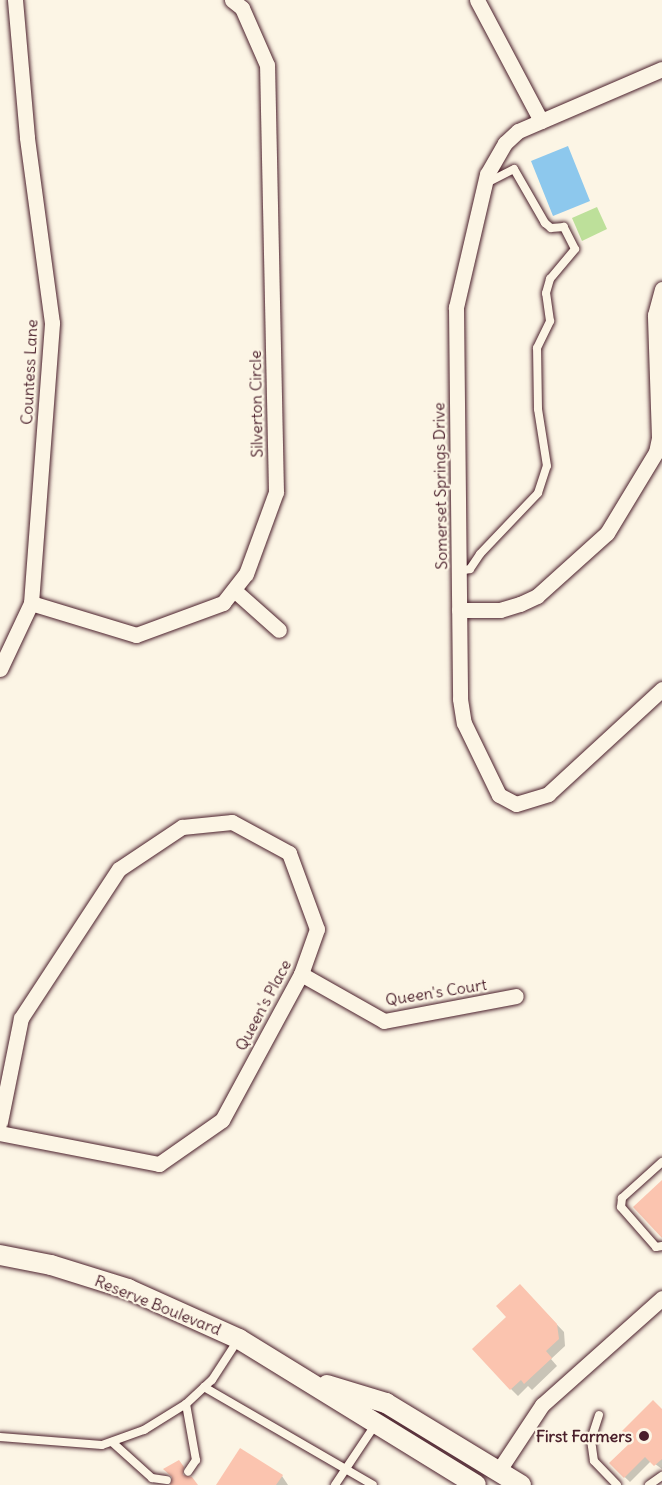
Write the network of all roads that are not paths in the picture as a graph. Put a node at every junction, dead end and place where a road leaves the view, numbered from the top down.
1 (15, 0) edge
2 (232, 0) edge
3 (477, 0) edge
4 (662, 69) edge
5 (541, 121) junction
6 (485, 184) junction
7 (662, 290) edge
8 (459, 571) junction
9 (234, 590) junction
10 (31, 603) junction
11 (459, 610) junction
12 (279, 630) dead end
13 (0, 669) edge
14 (662, 689) edge
15 (301, 975) junction
16 (516, 996) dead end
17 (0, 1122) edge
18 (0, 1133) edge
19 (662, 1162) edge
20 (662, 1246) edge
21 (0, 1256) edge
22 (662, 1298) edge
23 (239, 1339) junction
24 (307, 1379) junction
25 (204, 1387) junction
26 (186, 1404) junction
27 (599, 1415) dead end
28 (375, 1425) junction
29 (0, 1437) edge
30 (112, 1442) junction
31 (346, 1468) junction
32 (188, 1472) dead end
33 (495, 1477) edge
34 (167, 1480) dead end
35 (335, 1485) edge
36 (373, 1485) edge
37 (476, 1485) edge
38 (521, 1485) edge
39 (617, 1485) edge

1 - 10 street, Countess Lane
2 - 9 street, Silverton Circle
3 - 5 street
4 - 5 street, Somerset Springs Drive
5 - 6 street, Somerset Springs Drive
6 - 8 street, Somerset Springs Drive
6 - 8 lane
7 - 11 street
8 - 11 street, Somerset Springs Drive
9 - 10 street, Silverton Circle
9 - 12 street
10 - 13 street, Countess Lane
11 - 14 street, Somerset Springs Drive
15 - 16 street, Queen's Court
15 - 17 street, Queen's Place
15 - 18 street, Queen's Place
19 - 20 lane
21 - 23 street, Reserve Boulevard
22 - 33 street
23 - 24 street, Reserve Boulevard
23 - 25 lane
24 - 28 street, Reserve Boulevard
24 - 33 street, Reserve Boulevard
25 - 26 lane
25 - 31 lane
26 - 30 lane
26 - 32 lane
27 - 39 lane
28 - 31 lane
28 - 37 street, Reserve Boulevard
29 - 30 lane
30 - 34 lane
31 - 35 lane
31 - 36 lane
33 - 38 street, Reserve Boulevard

